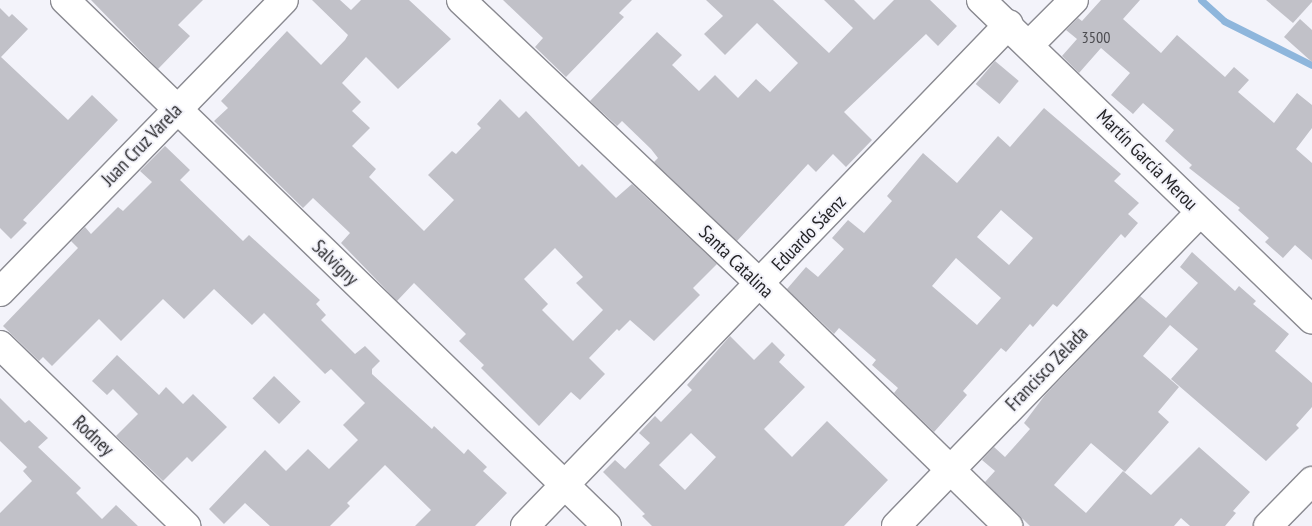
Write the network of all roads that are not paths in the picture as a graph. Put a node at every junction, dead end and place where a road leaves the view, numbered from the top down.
1 (65, 0) edge
2 (284, 0) edge
3 (461, 0) edge
4 (981, 0) edge
5 (1074, 0) edge
6 (1009, 24) junction
7 (1030, 44) junction
8 (177, 109) junction
9 (1200, 212) junction
10 (760, 284) junction
11 (0, 292) edge
12 (1312, 320) edge
13 (0, 346) edge
14 (949, 470) junction
15 (1312, 481) edge
16 (564, 485) junction
17 (186, 526) edge
18 (525, 526) edge
19 (606, 526) edge
20 (896, 526) edge
21 (1008, 526) edge
22 (1268, 526) edge

1 - 8 street, Salvigny
2 - 8 street, Juan Cruz Varela
3 - 10 street, Santa Catalina
4 - 6 street, Martín García Merou
5 - 7 street
6 - 7 street, Martín García Merou
6 - 10 street, Eduardo Sáenz
7 - 9 street, Martín García Merou
8 - 11 street, Juan Cruz Varela
8 - 16 street, Salvigny
9 - 12 street, Martín García Merou
9 - 14 street, Francisco Zelada
10 - 14 street, Santa Catalina
10 - 16 street, Eduardo Sáenz
13 - 17 street, Rodney
14 - 20 street, Francisco Zelada
14 - 21 street, Santa Catalina
15 - 22 street
16 - 18 street, Eduardo Sáenz
16 - 19 street, Salvigny

